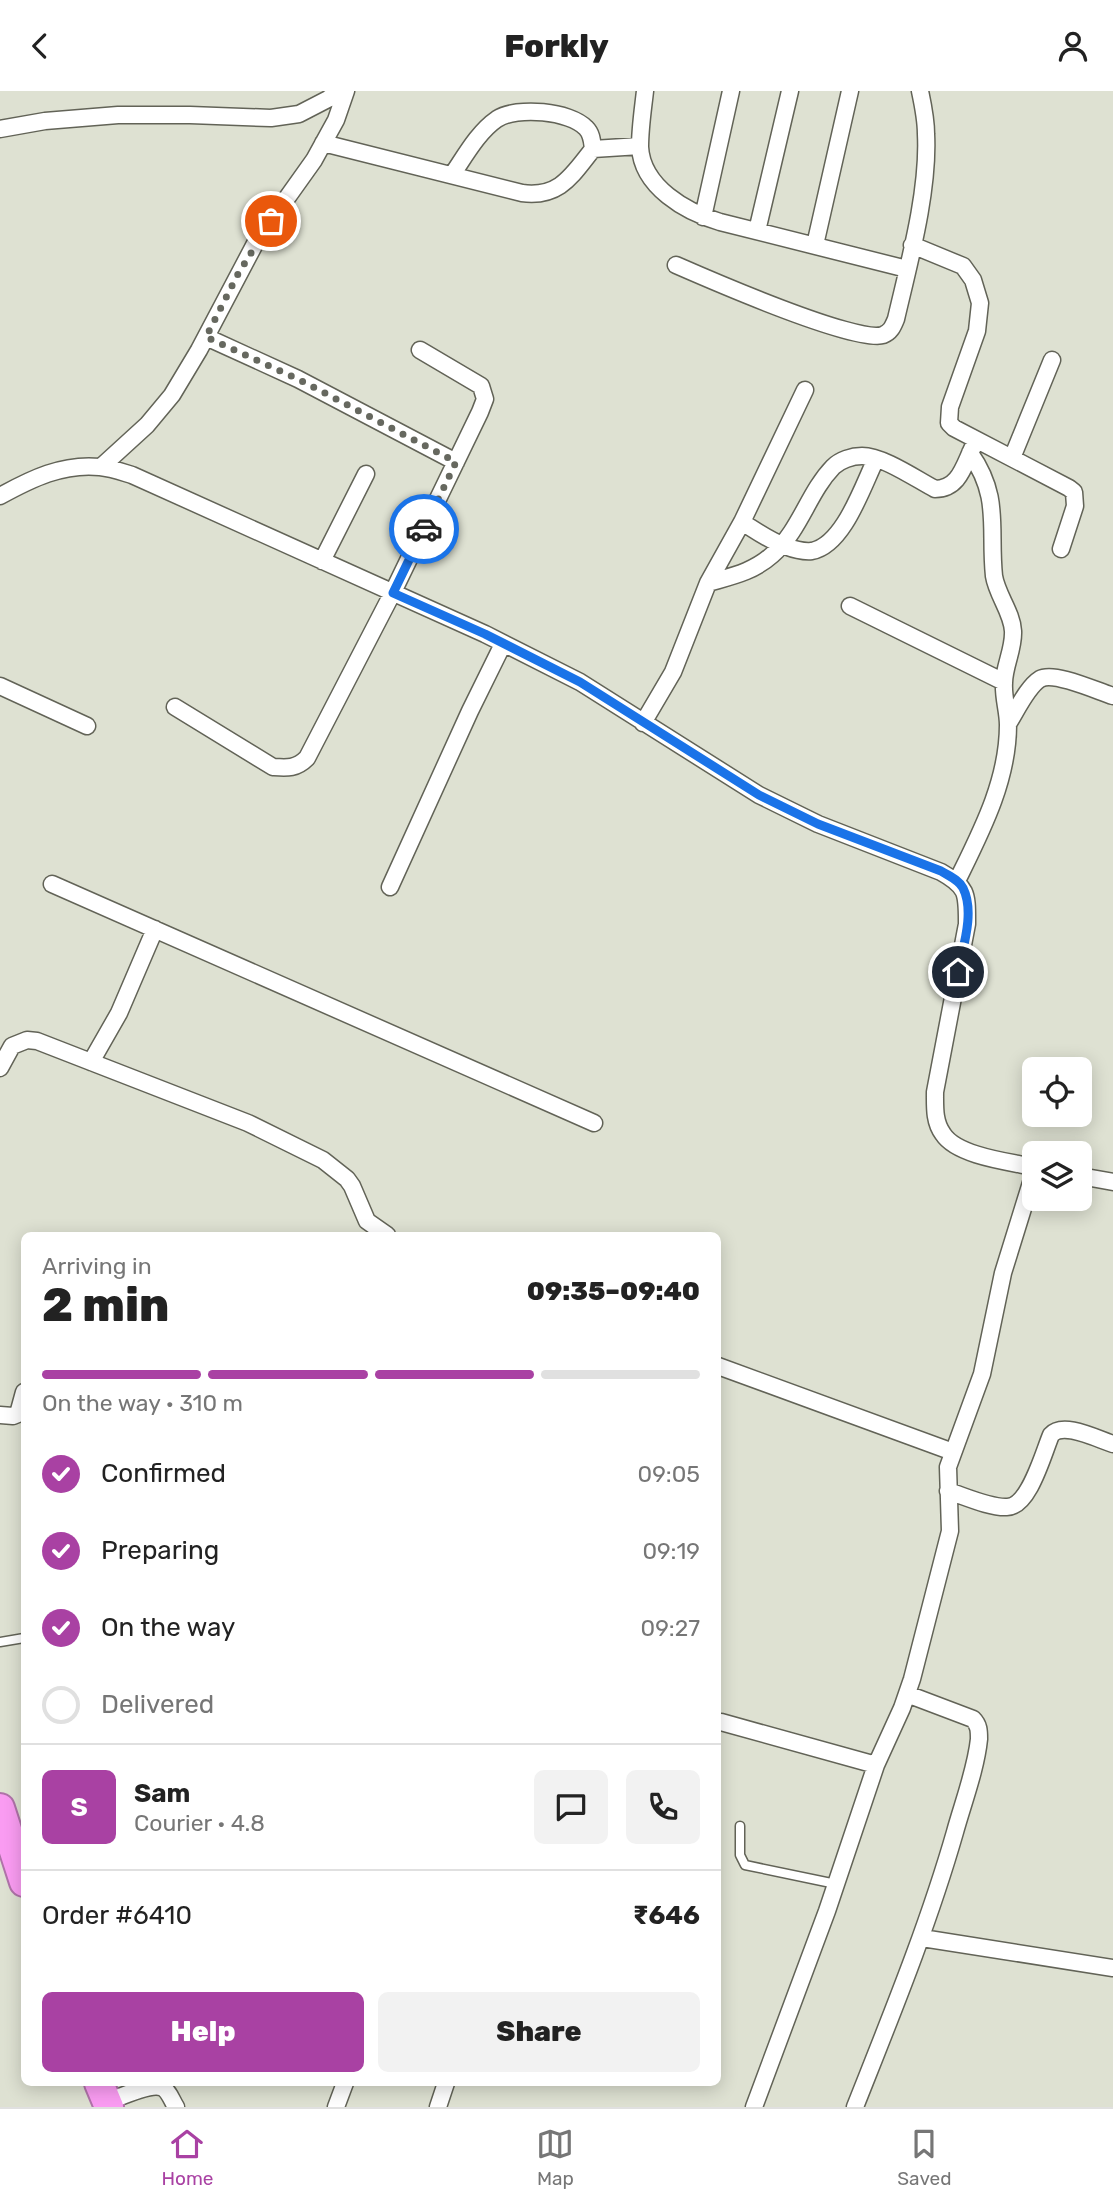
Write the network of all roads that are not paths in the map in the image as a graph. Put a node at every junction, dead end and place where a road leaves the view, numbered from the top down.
1 (339, 91) edge
2 (346, 91) edge
3 (645, 91) edge
4 (731, 91) edge
5 (790, 91) edge
6 (850, 91) edge
7 (920, 91) edge
8 (0, 129) edge
9 (323, 143) junction
10 (640, 146) junction
11 (593, 149) junction
12 (452, 175) junction
13 (703, 217) junction
14 (757, 231) junction
15 (815, 245) junction
16 (912, 245) junction
17 (676, 265) dead end
18 (907, 269) junction
19 (206, 337) junction
20 (420, 350) dead end
21 (1052, 360) dead end
22 (805, 390) dead end
23 (974, 447) junction
24 (1012, 458) junction
25 (876, 459) junction
26 (456, 462) junction
27 (101, 467) junction
28 (366, 474) dead end
29 (0, 496) edge
30 (742, 523) junction
31 (781, 545) junction
32 (1061, 549) dead end
33 (322, 561) junction
34 (708, 583) junction
35 (393, 593) junction
36 (850, 606) dead end
37 (503, 643) junction
38 (1004, 682) junction
39 (0, 687) edge
40 (1113, 696) edge
41 (176, 707) dead end
42 (643, 723) junction
43 (1008, 724) junction
44 (87, 726) dead end
45 (957, 881) junction
46 (52, 884) dead end
47 (390, 887) dead end
48 (155, 929) junction
49 (91, 1062) junction
50 (0, 1068) edge
51 (594, 1123) dead end
52 (1022, 1164) edge
53 (1092, 1178) edge
54 (1113, 1181) edge
55 (1022, 1211) edge
56 (383, 1232) edge
57 (721, 1367) edge
58 (21, 1403) edge
59 (0, 1415) edge
60 (1113, 1444) edge
61 (953, 1452) junction
62 (948, 1491) junction
63 (21, 1638) edge
64 (0, 1642) edge
65 (907, 1694) junction
66 (721, 1722) dead end
67 (876, 1765) junction
68 (0, 1808) edge
69 (740, 1826) dead end
70 (20, 1853) edge
71 (836, 1884) junction
72 (922, 1938) junction
73 (1113, 1968) edge
74 (344, 2086) edge
75 (445, 2086) edge
76 (105, 2097) edge
77 (176, 2107) edge
78 (336, 2107) edge
79 (438, 2107) edge
80 (754, 2107) edge
81 (855, 2107) edge

1 - 8 street
2 - 9 street
3 - 10 street
4 - 13 street
5 - 14 street
6 - 15 street
7 - 16 street
9 - 12 street
9 - 19 street
10 - 11 street
10 - 13 street
11 - 12 street
11 - 12 street
13 - 14 street
14 - 15 street
15 - 18 street
16 - 18 street
16 - 23 street
17 - 18 street
19 - 26 street
19 - 27 street
20 - 26 street
21 - 24 street
22 - 30 street
23 - 24 street
23 - 25 street
23 - 38 street
24 - 32 street
25 - 31 street
25 - 31 street
26 - 35 street
27 - 29 street
27 - 33 street
28 - 33 street
30 - 31 street
30 - 34 street
31 - 34 street
33 - 35 street
34 - 42 street
35 - 37 street
35 - 41 street
36 - 38 street
37 - 42 street
37 - 47 street
38 - 43 street
39 - 44 street
40 - 43 street
42 - 45 street
43 - 45 street
45 - 52 street
46 - 48 street
48 - 49 street
48 - 51 street
49 - 50 street
49 - 56 street
53 - 54 street
55 - 61 street
57 - 61 street
58 - 59 street
60 - 62 street
61 - 62 street
62 - 65 street
63 - 64 lane
65 - 67 street
65 - 72 street
66 - 67 street
67 - 71 street
68 - 70 highway
69 - 71 lane
71 - 80 street
72 - 73 street
72 - 81 street
74 - 78 street
75 - 79 street
76 - 77 street

